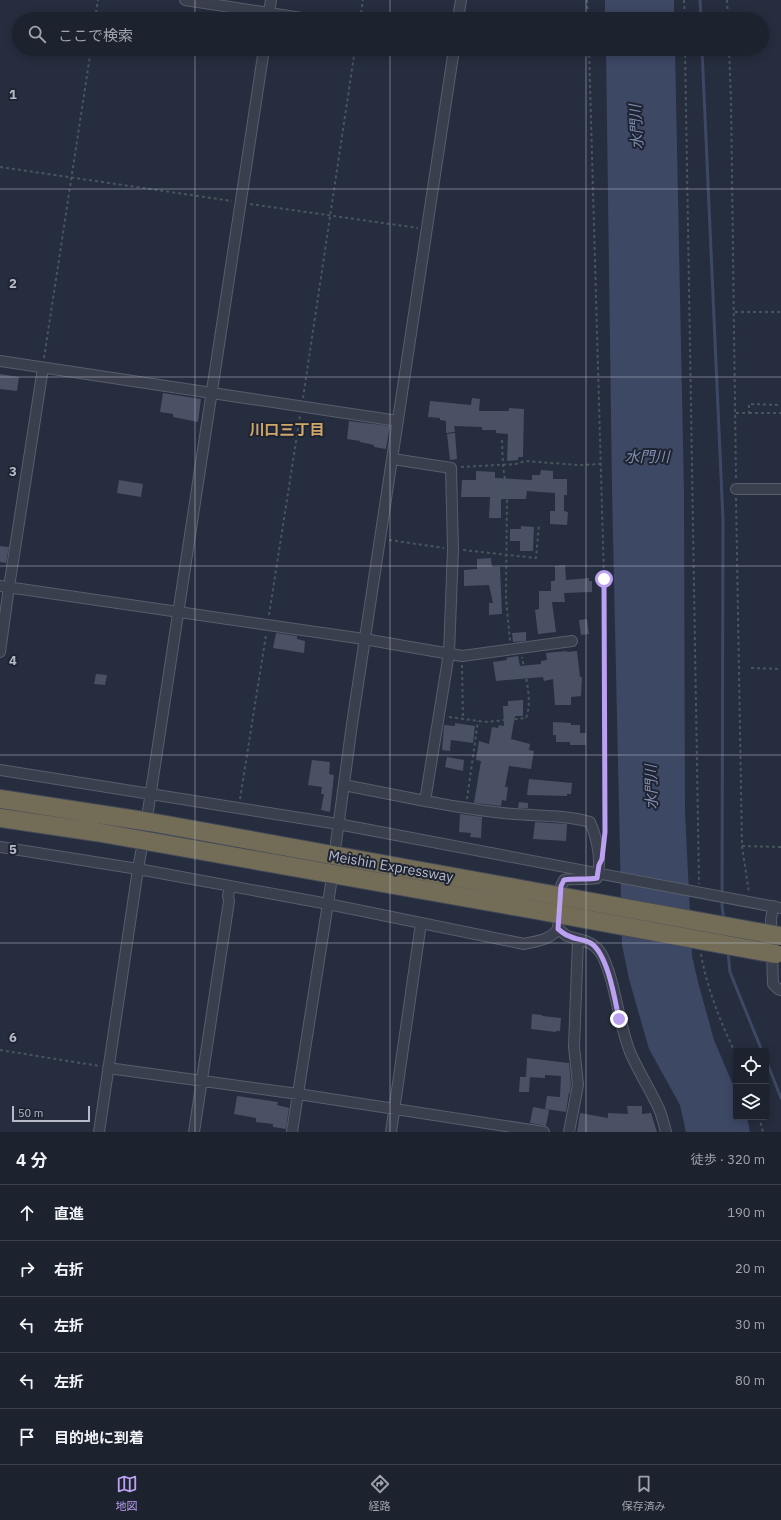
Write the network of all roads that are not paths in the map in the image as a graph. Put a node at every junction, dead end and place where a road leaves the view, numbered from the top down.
1 (186, 0) edge
2 (271, 0) edge
3 (461, 0) edge
4 (248, 12) edge
5 (270, 12) edge
6 (459, 12) edge
7 (263, 56) edge
8 (453, 56) edge
9 (0, 361) edge
10 (42, 368) junction
11 (211, 394) junction
12 (398, 422) junction
13 (392, 459) junction
14 (736, 489) road end
15 (781, 489) edge
16 (4, 586) edge
17 (179, 612) junction
18 (364, 639) junction
19 (572, 641) dead end
20 (0, 652) edge
21 (449, 653) junction
22 (0, 770) edge
23 (344, 785) junction
24 (150, 794) junction
25 (0, 799) edge
26 (425, 801) junction
27 (148, 811) dead end
28 (0, 818) edge
29 (338, 824) junction
30 (336, 843) dead end
31 (0, 847) edge
32 (141, 852) dead end
33 (138, 869) junction
34 (598, 873) junction
35 (331, 884) dead end
36 (230, 886) junction
37 (328, 904) junction
38 (777, 907) edge
39 (421, 923) junction
40 (558, 929) junction
41 (780, 937) edge
42 (578, 939) junction
43 (778, 955) edge
44 (781, 990) edge
45 (108, 1068) junction
46 (202, 1081) junction
47 (298, 1094) junction
48 (394, 1109) junction
49 (98, 1132) edge
50 (194, 1132) edge
51 (292, 1132) edge
52 (391, 1132) edge
53 (544, 1132) edge
54 (569, 1132) edge
55 (666, 1132) edge

1 - 4 street
2 - 5 street
3 - 6 street
7 - 11 street
8 - 12 street
9 - 10 street
10 - 11 street
10 - 16 street
11 - 12 street
11 - 17 street
12 - 13 street
13 - 18 street
13 - 21 street
14 - 15 street
16 - 17 street
16 - 20 street
17 - 18 street
17 - 24 street
18 - 21 street
18 - 23 street
19 - 21 street
21 - 26 street
22 - 24 street
23 - 26 street
23 - 29 street
24 - 27 street
24 - 29 street
25 - 41 highway, Meishin Expressway, bridge
26 - 34 street
28 - 43 highway, Meishin Expressway, bridge
29 - 30 street
29 - 34 street
31 - 33 street
32 - 33 street
33 - 36 street
33 - 45 street
34 - 38 street
34 - 40 street
35 - 37 street
36 - 37 street
36 - 46 street
37 - 39 street
37 - 47 street
38 - 44 street
39 - 40 street
39 - 48 street
40 - 42 street
42 - 54 street
42 - 55 street
45 - 46 street
45 - 49 street
46 - 47 street
46 - 50 street
47 - 48 street
47 - 51 street
48 - 52 street
48 - 53 street

